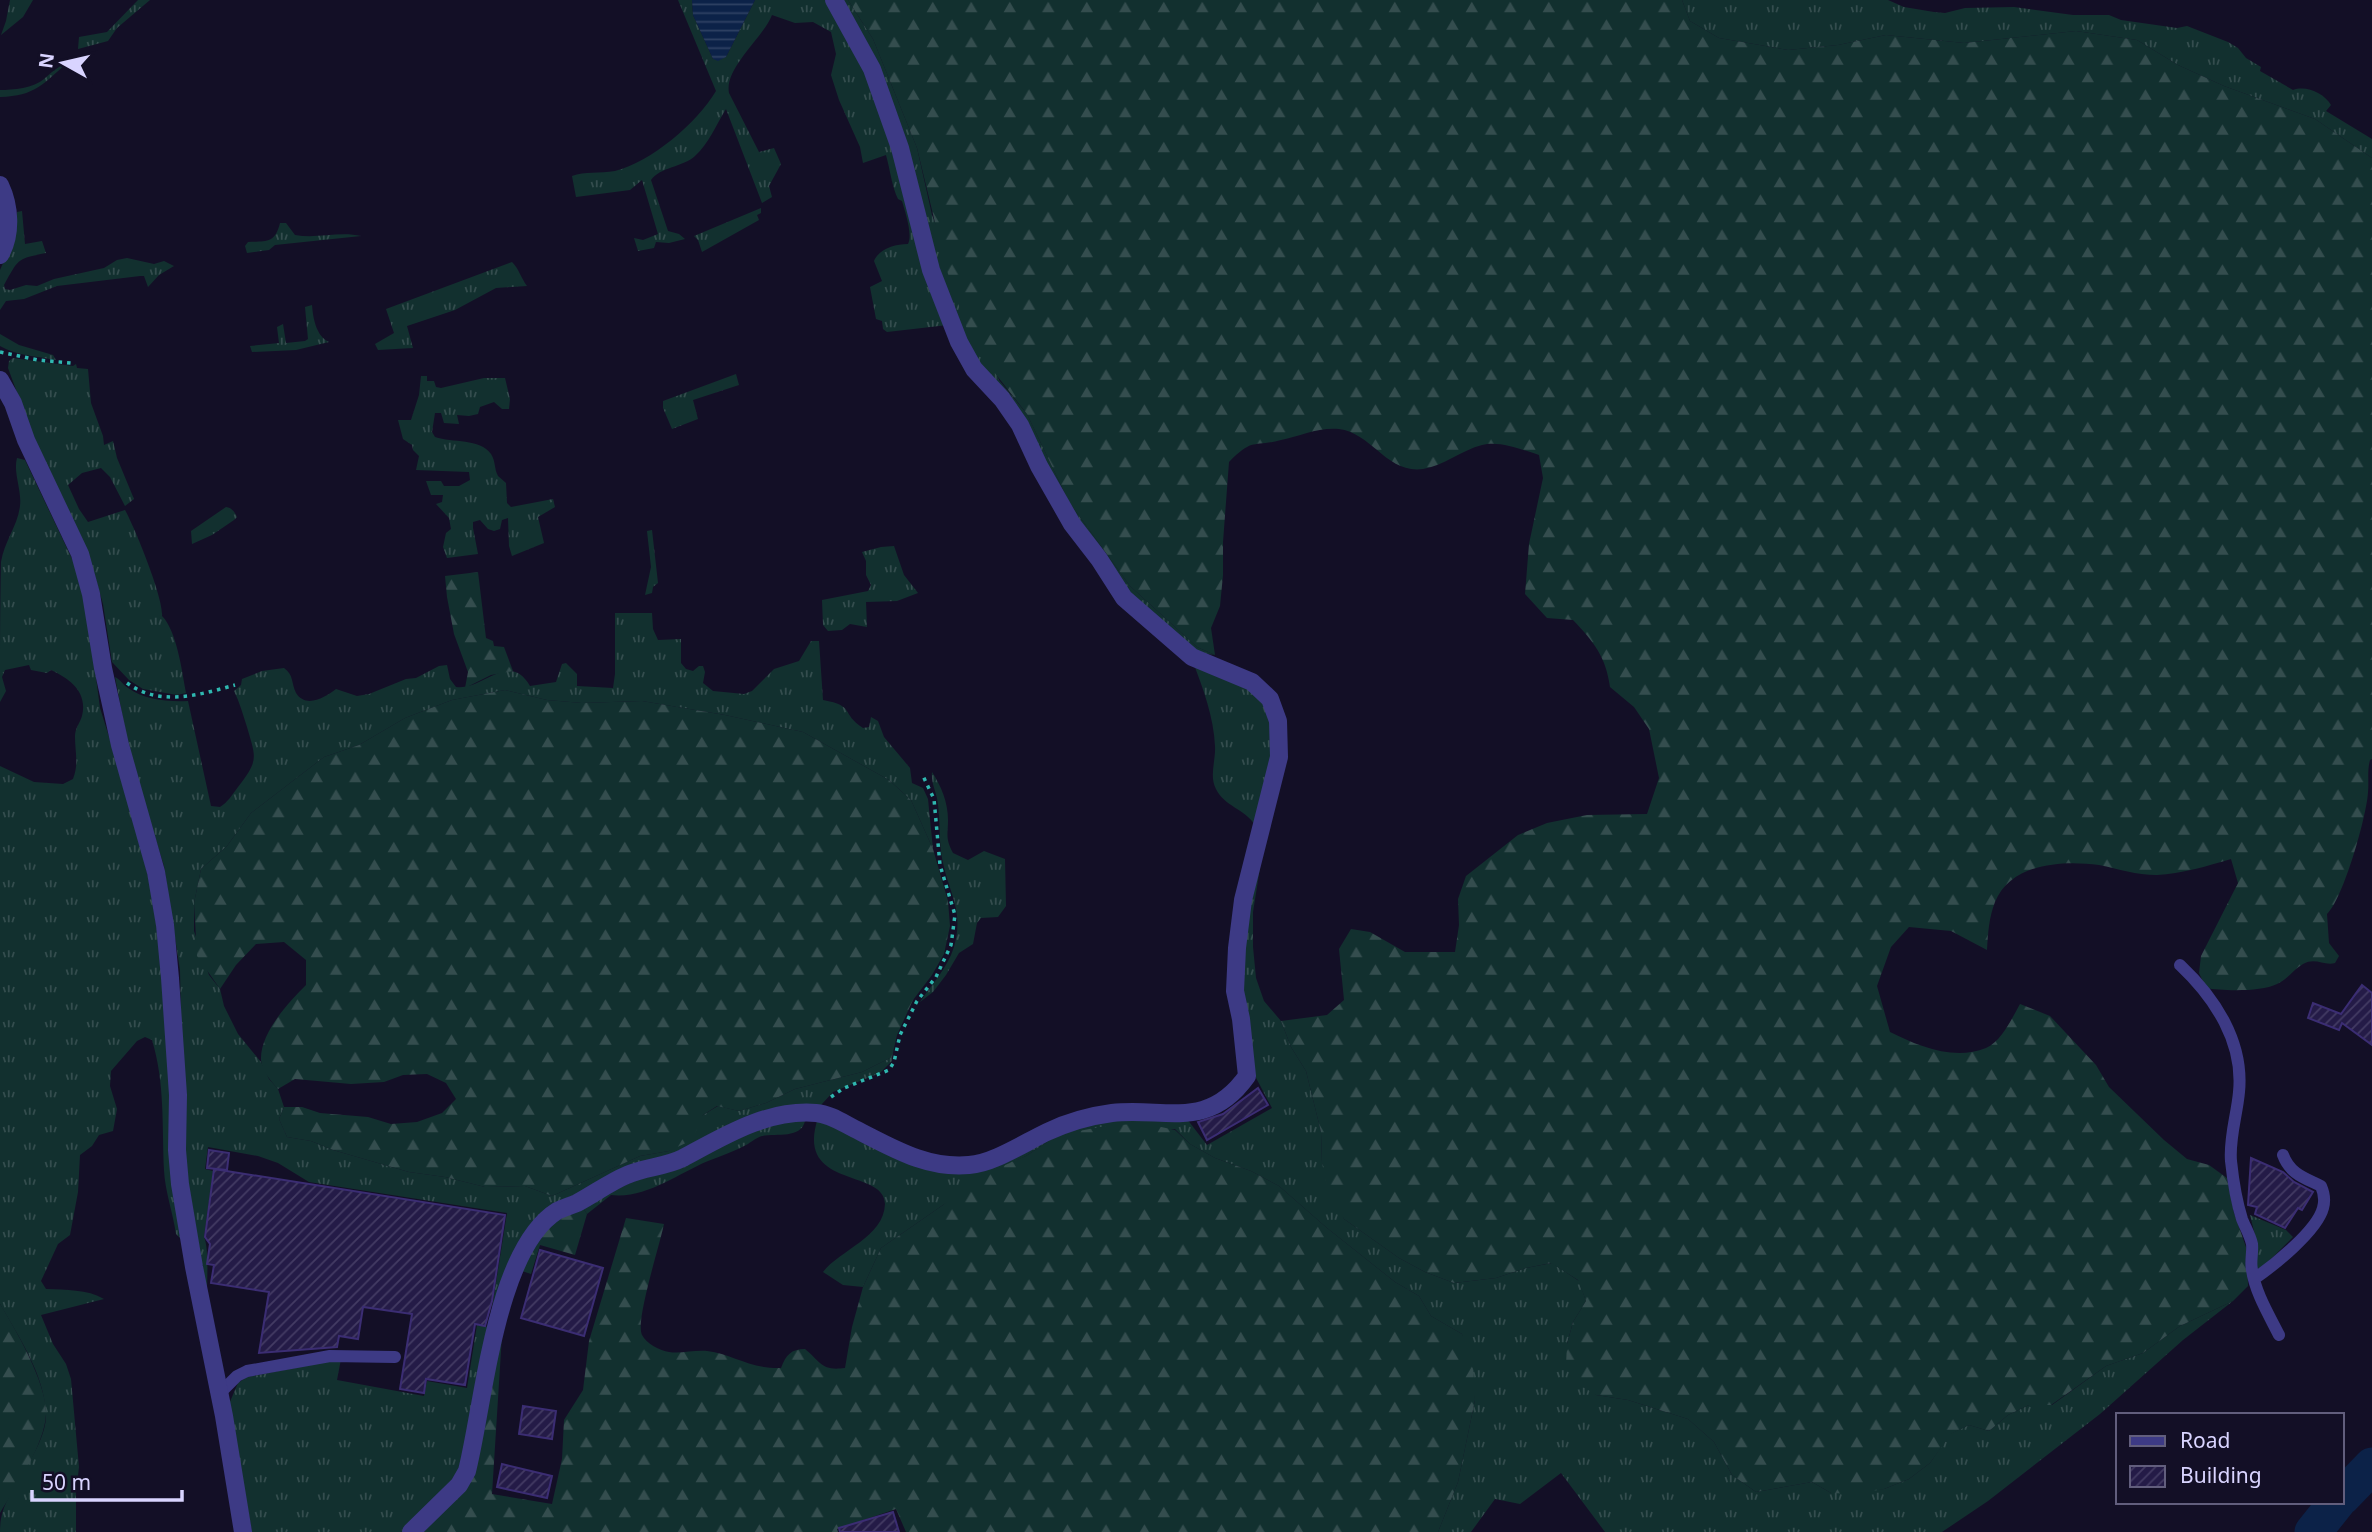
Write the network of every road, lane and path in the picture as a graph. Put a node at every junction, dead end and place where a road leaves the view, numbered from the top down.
1 (834, 0) edge
2 (0, 185) edge
3 (0, 255) edge
4 (0, 352) edge
5 (71, 363) dead end
6 (0, 380) edge
7 (103, 668) junction
8 (235, 685) dead end
9 (923, 776) dead end
10 (2180, 965) dead end
11 (821, 1114) junction
12 (2283, 1155) dead end
13 (2254, 1279) junction
14 (2279, 1335) dead end
15 (395, 1357) dead end
16 (219, 1394) junction
17 (243, 1532) edge
18 (411, 1532) edge

1 - 11 street
2 - 3 street
4 - 5 path
6 - 7 street
7 - 8 path
7 - 16 street
9 - 11 path
10 - 13 lane
11 - 18 street
12 - 13 lane
13 - 14 lane
15 - 16 lane
16 - 17 street

